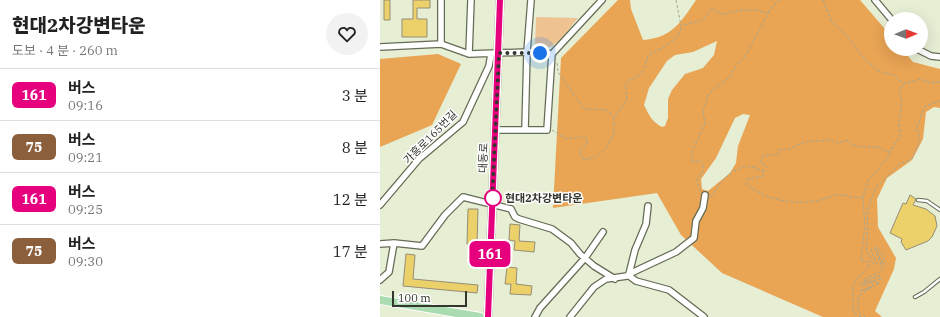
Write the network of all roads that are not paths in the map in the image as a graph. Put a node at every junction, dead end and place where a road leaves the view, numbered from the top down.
1 (441, 0) edge
2 (471, 0) edge
3 (500, 0) edge
4 (531, 0) edge
5 (602, 0) edge
6 (875, 0) edge
7 (885, 12) edge
8 (441, 44) junction
9 (380, 47) edge
10 (527, 52) junction
11 (499, 53) junction
12 (928, 53) edge
13 (469, 54) junction
14 (491, 54) junction
15 (552, 56) junction
16 (940, 57) edge
17 (495, 130) junction
18 (526, 130) junction
19 (705, 195) road end
20 (918, 200) dead end
21 (492, 204) junction
22 (380, 205) edge
23 (648, 206) dead end
24 (940, 210) edge
25 (603, 232) dead end
26 (394, 243) junction
27 (380, 244) edge
28 (585, 258) junction
29 (628, 275) junction
30 (615, 279) junction
31 (940, 279) edge
32 (380, 280) edge
33 (915, 297) dead end
34 (380, 300) edge
35 (480, 317) edge
36 (488, 317) edge
37 (535, 317) edge
38 (570, 317) edge
39 (704, 317) edge

1 - 8 street
2 - 13 street
3 - 11 main road, 대동로
4 - 10 street
5 - 15 street
6 - 7 street
8 - 9 street
8 - 13 street
10 - 11 street
10 - 15 street
10 - 18 street
11 - 14 street
11 - 17 main road, 대동로
12 - 16 street
13 - 14 street
14 - 22 street, 가흥로165번길
15 - 18 street
17 - 18 street
17 - 21 main road, 대동로
19 - 29 street
20 - 24 lane
21 - 26 street
21 - 28 street
21 - 36 main road, 대동로
23 - 29 street
25 - 28 street
26 - 27 street
26 - 32 street
28 - 30 street
28 - 37 street
29 - 30 street
29 - 39 street
30 - 38 street
31 - 33 lane
34 - 35 main road

